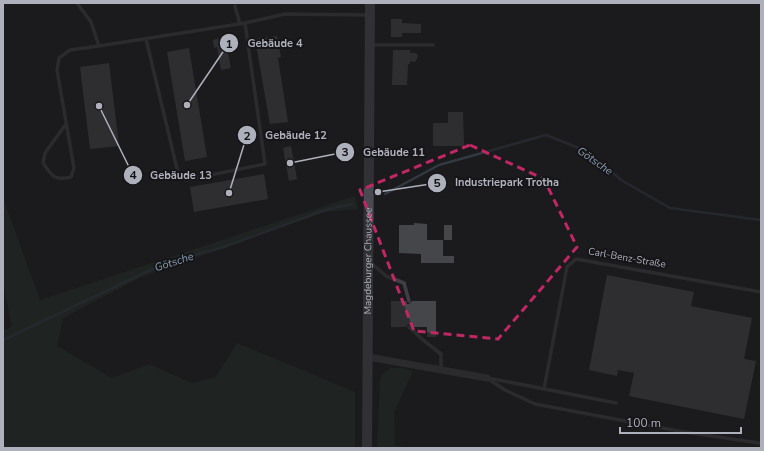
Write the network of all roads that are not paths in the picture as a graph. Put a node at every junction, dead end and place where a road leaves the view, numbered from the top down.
1 (77, 3) edge
2 (370, 3) edge
3 (235, 6) dead end
4 (370, 15) junction
5 (245, 23) junction
6 (240, 24) junction
7 (146, 39) junction
8 (370, 45) junction
9 (433, 45) dead end
10 (99, 46) junction
11 (66, 124) junction
12 (369, 262) junction
13 (761, 292) edge
14 (409, 301) dead end
15 (409, 327) dead end
16 (368, 357) junction
17 (441, 369) junction
18 (487, 378) junction
19 (544, 389) junction
20 (616, 403) dead end
21 (759, 443) dead end
22 (367, 448) edge

1 - 10 lane
2 - 4 main road, Magdeburger Chaussee
3 - 6 lane
4 - 5 lane
4 - 8 main road, Magdeburger Chaussee
5 - 6 lane
5 - 7 lane
6 - 7 lane
7 - 10 lane
8 - 9 lane
8 - 12 main road, Magdeburger Chaussee
10 - 11 lane
11 - 11 lane
12 - 14 lane
12 - 16 main road, Magdeburger Chaussee
13 - 19 lane, Carl-Benz-Straße
15 - 17 lane
16 - 17 street
16 - 22 main road, Magdeburger Chaussee
17 - 18 street
18 - 19 lane
18 - 21 lane
19 - 20 lane

